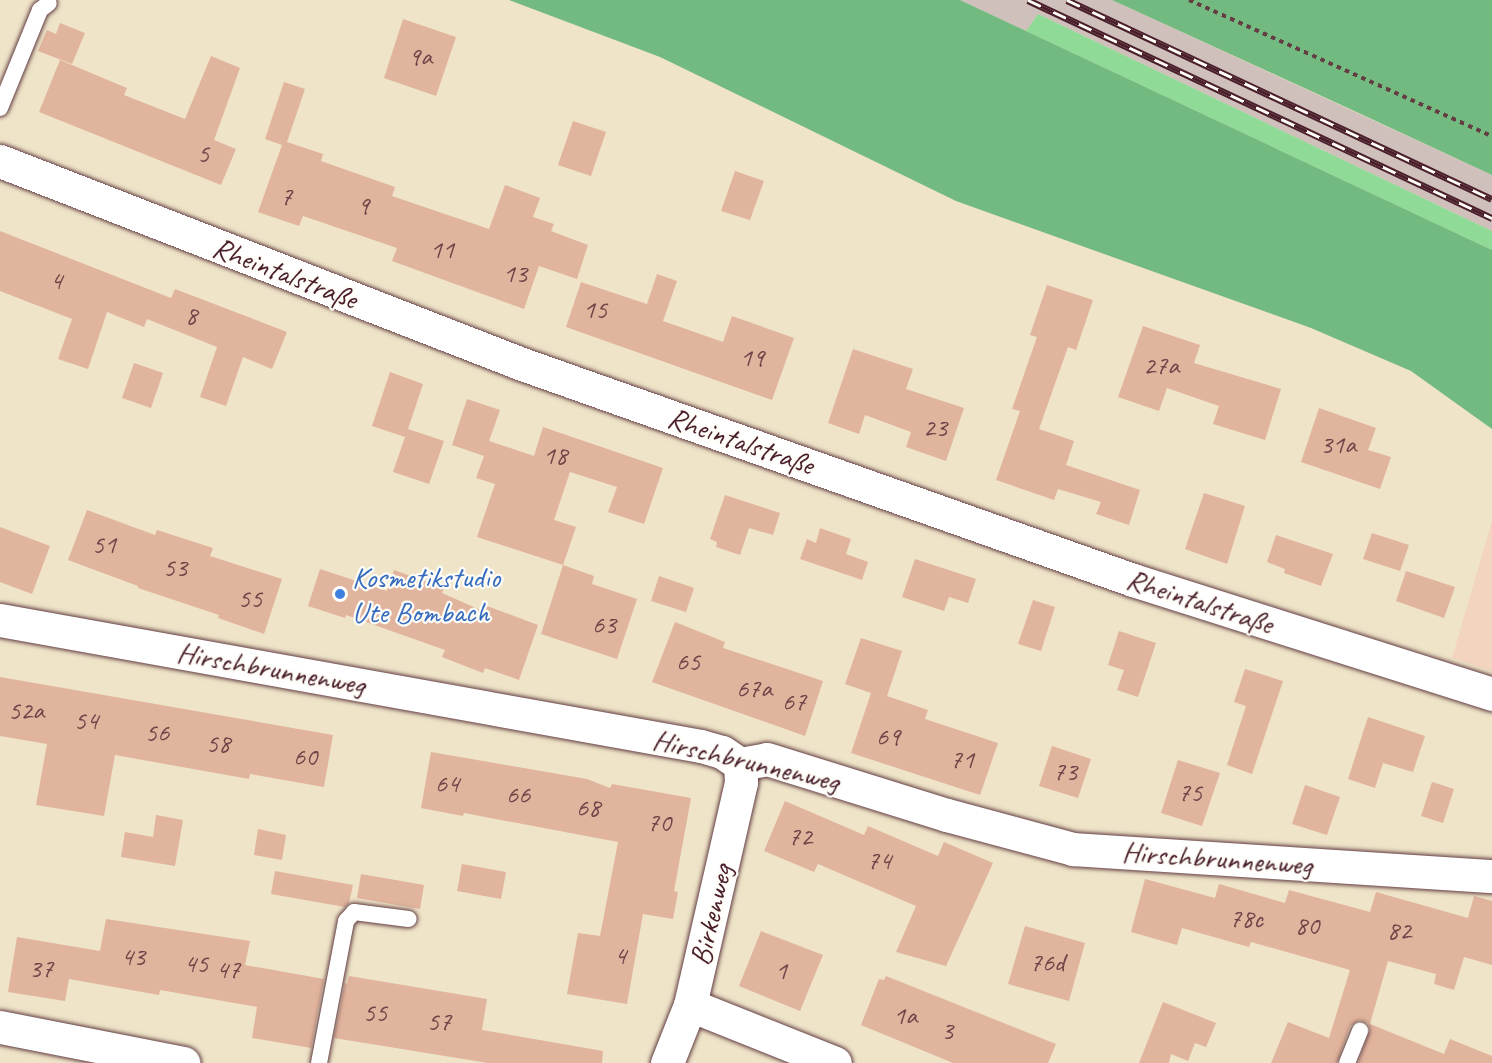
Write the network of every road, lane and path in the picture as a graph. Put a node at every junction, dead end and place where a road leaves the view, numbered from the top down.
1 (1189, 0) edge
2 (49, 3) dead end
3 (0, 108) edge
4 (1492, 136) edge
5 (0, 161) edge
6 (0, 620) edge
7 (1492, 694) edge
8 (740, 764) junction
9 (1492, 876) edge
10 (410, 919) dead end
11 (690, 1005) junction
12 (0, 1027) edge
13 (1360, 1030) dead end
14 (58, 1050) edge
15 (183, 1063) edge
16 (319, 1063) edge
17 (667, 1063) edge
18 (835, 1063) edge
19 (1347, 1063) edge

1 - 4 path
2 - 3 lane
5 - 7 street, Rheintalstraße
6 - 8 street, Hirschbrunnenweg
8 - 9 street, Hirschbrunnenweg
8 - 11 street, Birkenweg
10 - 16 lane
11 - 17 street, Birkenweg
11 - 18 street
12 - 14 street
13 - 19 lane
14 - 15 street

